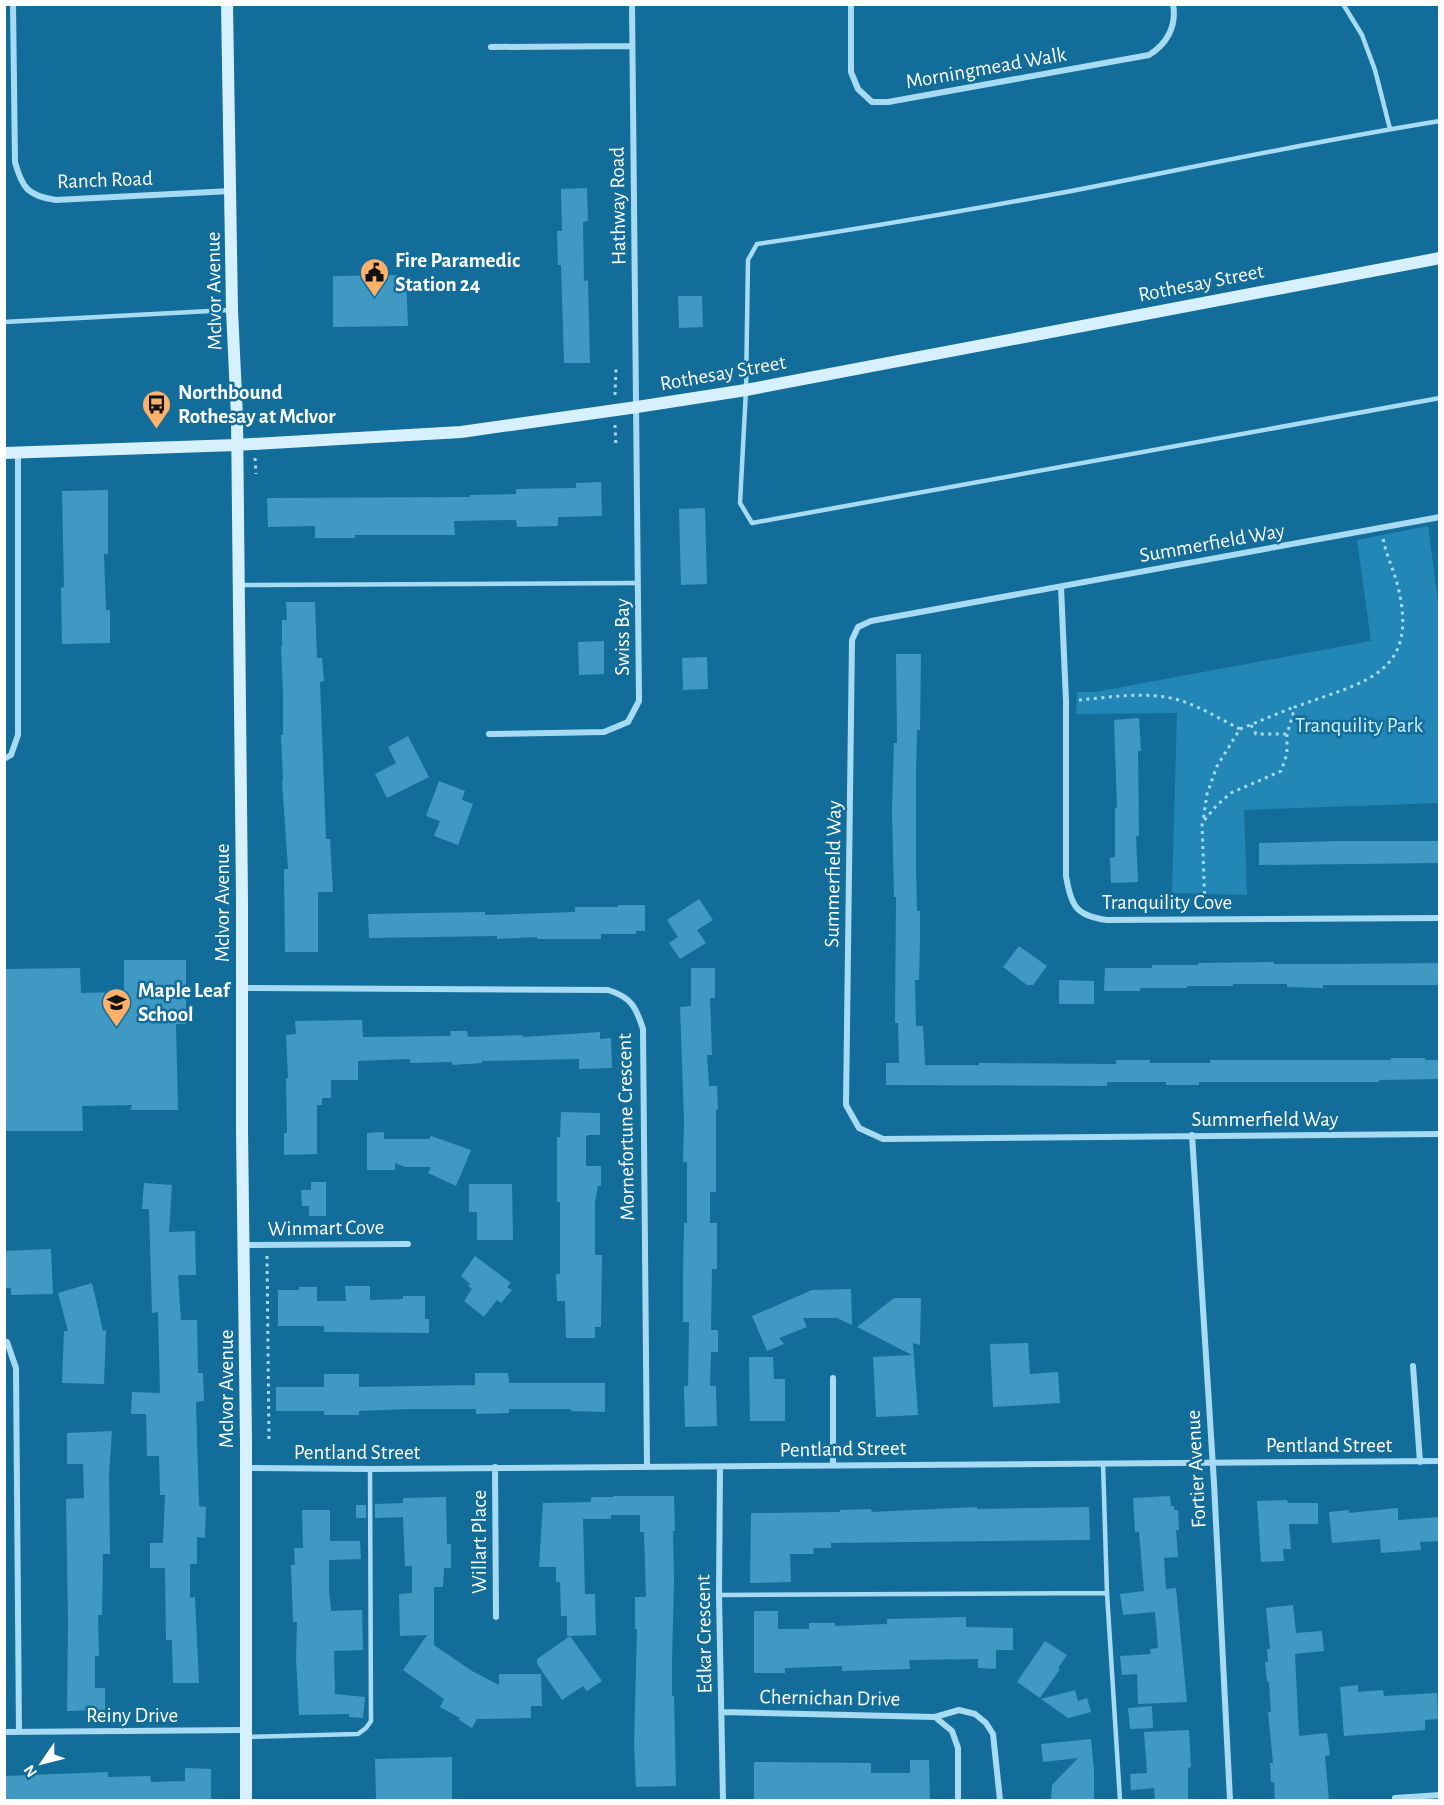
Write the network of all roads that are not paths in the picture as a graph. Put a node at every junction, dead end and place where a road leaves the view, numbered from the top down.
1 (13, 4) edge
2 (227, 4) edge
3 (632, 4) edge
4 (851, 4) edge
5 (1173, 4) edge
6 (1343, 4) edge
7 (632, 46) junction
8 (491, 47) dead end
9 (1440, 121) edge
10 (1390, 129) junction
11 (232, 191) junction
12 (1440, 258) edge
13 (232, 310) junction
14 (4, 322) edge
15 (746, 390) junction
16 (1440, 398) edge
17 (637, 407) junction
18 (236, 445) junction
19 (11, 453) edge
20 (1440, 517) edge
21 (638, 582) junction
22 (238, 585) junction
23 (1061, 587) junction
24 (489, 734) dead end
25 (4, 759) edge
26 (1440, 918) edge
27 (243, 988) junction
28 (1440, 1134) edge
29 (1192, 1136) junction
30 (408, 1244) dead end
31 (245, 1245) junction
32 (4, 1341) edge
33 (1413, 1366) dead end
34 (833, 1378) dead end
35 (1440, 1461) edge
36 (1212, 1462) junction
37 (1420, 1462) junction
38 (1103, 1463) junction
39 (833, 1465) junction
40 (495, 1467) junction
41 (646, 1467) junction
42 (720, 1467) junction
43 (246, 1468) junction
44 (370, 1469) junction
45 (1107, 1593) junction
46 (719, 1594) junction
47 (496, 1617) dead end
48 (723, 1712) junction
49 (935, 1717) junction
50 (4, 1732) edge
51 (19, 1732) junction
52 (246, 1733) junction
53 (1440, 1795) edge
54 (1395, 1798) dead end
55 (246, 1800) edge
56 (723, 1800) edge
57 (958, 1800) edge
58 (1000, 1800) edge
59 (1120, 1800) edge
60 (1230, 1800) edge

1 - 11 street, Ranch Road
2 - 11 street, McIvor Avenue
3 - 7 street, Hathway Road
4 - 5 street, Morningmead Walk
6 - 10 lane
7 - 8 street
7 - 17 street, Hathway Road
9 - 10 lane
10 - 15 lane
11 - 13 street, McIvor Avenue
12 - 15 street, Rothesay Street
13 - 14 lane
13 - 18 street, McIvor Avenue
15 - 16 lane
15 - 17 street, Rothesay Street
17 - 18 street, Rothesay Street
17 - 21 street, Swiss Bay
18 - 19 street, Rothesay Street
18 - 22 street, McIvor Avenue
19 - 25 street
20 - 23 street, Summerfield Way
21 - 22 lane
21 - 24 street, Swiss Bay
22 - 27 street, McIvor Avenue
23 - 26 street, Tranquility Cove
23 - 29 street, Summerfield Way
27 - 31 street, McIvor Avenue
27 - 41 street, Mornefortune Crescent
28 - 29 street, Summerfield Way
29 - 36 street, Fortier Avenue
30 - 31 street, Winmart Cove
31 - 43 street, McIvor Avenue
32 - 51 street
33 - 37 street
34 - 39 street
35 - 37 street, Pentland Street
36 - 37 street, Pentland Street
36 - 38 street, Pentland Street
36 - 60 street, Fortier Avenue
38 - 39 street, Pentland Street
38 - 45 lane
39 - 42 street, Pentland Street
40 - 41 street, Pentland Street
40 - 44 street, Pentland Street
40 - 47 street, Willart Place
41 - 42 street, Pentland Street
42 - 46 street, Edkar Crescent
43 - 44 street, Pentland Street
43 - 52 street, McIvor Avenue
44 - 52 lane
45 - 46 lane
45 - 59 lane
46 - 48 street, Edkar Crescent
48 - 49 street, Chernichan Drive
48 - 56 street, Edkar Crescent
49 - 57 street
49 - 58 street, Chernichan Drive
50 - 51 street, Reiny Drive
51 - 52 street, Reiny Drive
52 - 55 street, McIvor Avenue
53 - 54 street

